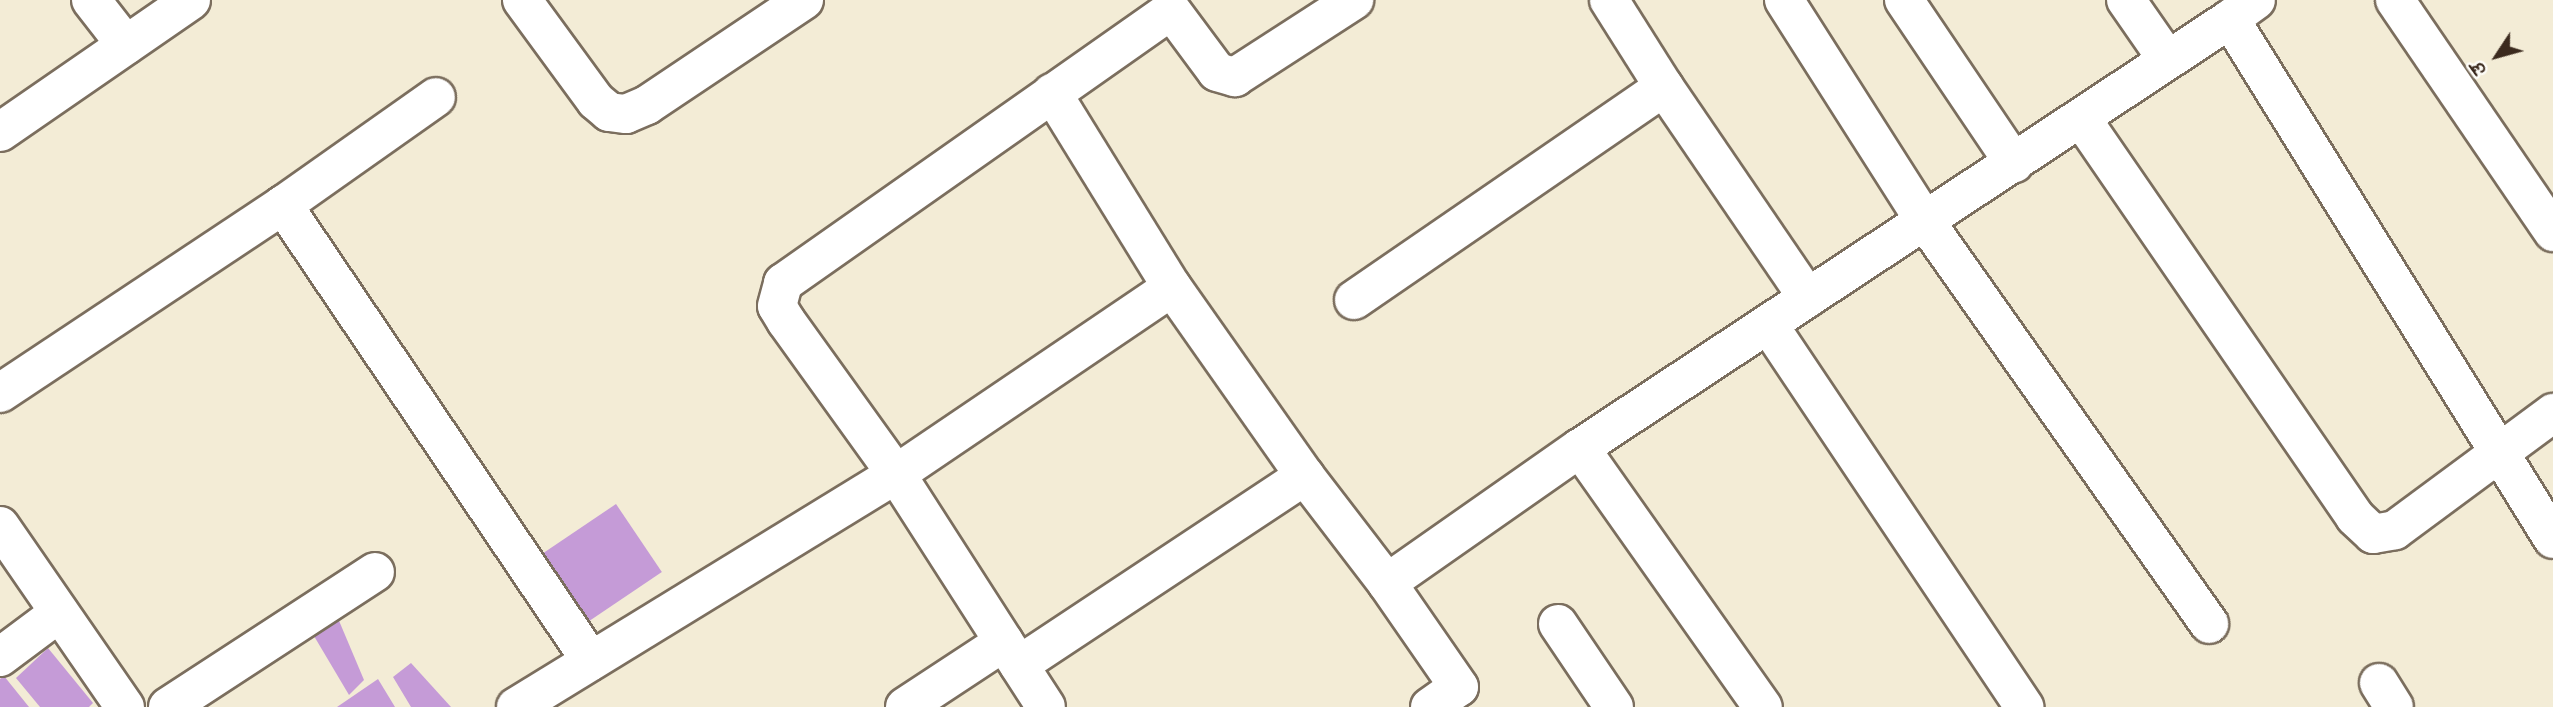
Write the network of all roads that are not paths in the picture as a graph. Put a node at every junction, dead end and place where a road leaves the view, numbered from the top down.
1 (91, 0) edge
2 (191, 0) edge
3 (522, 0) edge
4 (1354, 0) edge
5 (1609, 0) edge
6 (1784, 0) edge
7 (1904, 0) edge
8 (2126, 0) edge
9 (2395, 0) edge
10 (787, 5) edge
11 (1167, 5) edge
12 (2243, 9) edge
13 (126, 45) junction
14 (2167, 59) junction
15 (1664, 87) junction
16 (1052, 93) junction
17 (436, 97) dead end
18 (2081, 118) junction
19 (5, 121) edge
20 (2014, 163) junction
21 (283, 205) junction
22 (1925, 220) junction
23 (2553, 232) edge
24 (1172, 287) junction
25 (1808, 298) junction
26 (1354, 300) dead end
27 (1768, 324) junction
28 (0, 393) edge
29 (2553, 413) edge
30 (1580, 448) junction
31 (2497, 452) junction
32 (896, 474) junction
33 (1305, 476) junction
34 (0, 526) edge
35 (2553, 539) edge
36 (375, 572) dead end
37 (1387, 583) junction
38 (59, 613) junction
39 (1558, 624) dead end
40 (2209, 624) dead end
41 (1012, 653) junction
42 (0, 657) edge
43 (591, 661) junction
44 (1454, 700) edge
45 (125, 707) edge
46 (168, 707) edge
47 (516, 707) edge
48 (905, 707) edge
49 (1046, 707) edge
50 (1614, 707) edge
51 (1763, 707) edge
52 (2024, 707) edge

1 - 13 street
2 - 13 street
3 - 10 street
4 - 11 street
5 - 15 street
6 - 22 street
7 - 20 street
8 - 14 street
9 - 23 street
11 - 16 street
12 - 14 street
12 - 31 street
13 - 19 street
14 - 18 street
15 - 25 street
15 - 26 street
16 - 24 street
16 - 32 street
17 - 21 street
18 - 20 street
18 - 31 street
20 - 22 street
21 - 28 street
21 - 43 street
22 - 25 street
22 - 40 street
24 - 32 street
24 - 33 street
25 - 27 street
27 - 30 street
27 - 52 street
29 - 31 street
30 - 37 street
30 - 51 street
31 - 35 street
32 - 41 street
32 - 43 street
33 - 37 street
33 - 41 street
34 - 38 street
36 - 46 street
37 - 44 street
38 - 42 street
38 - 45 street
39 - 50 street
41 - 48 street
41 - 49 street
43 - 47 street

